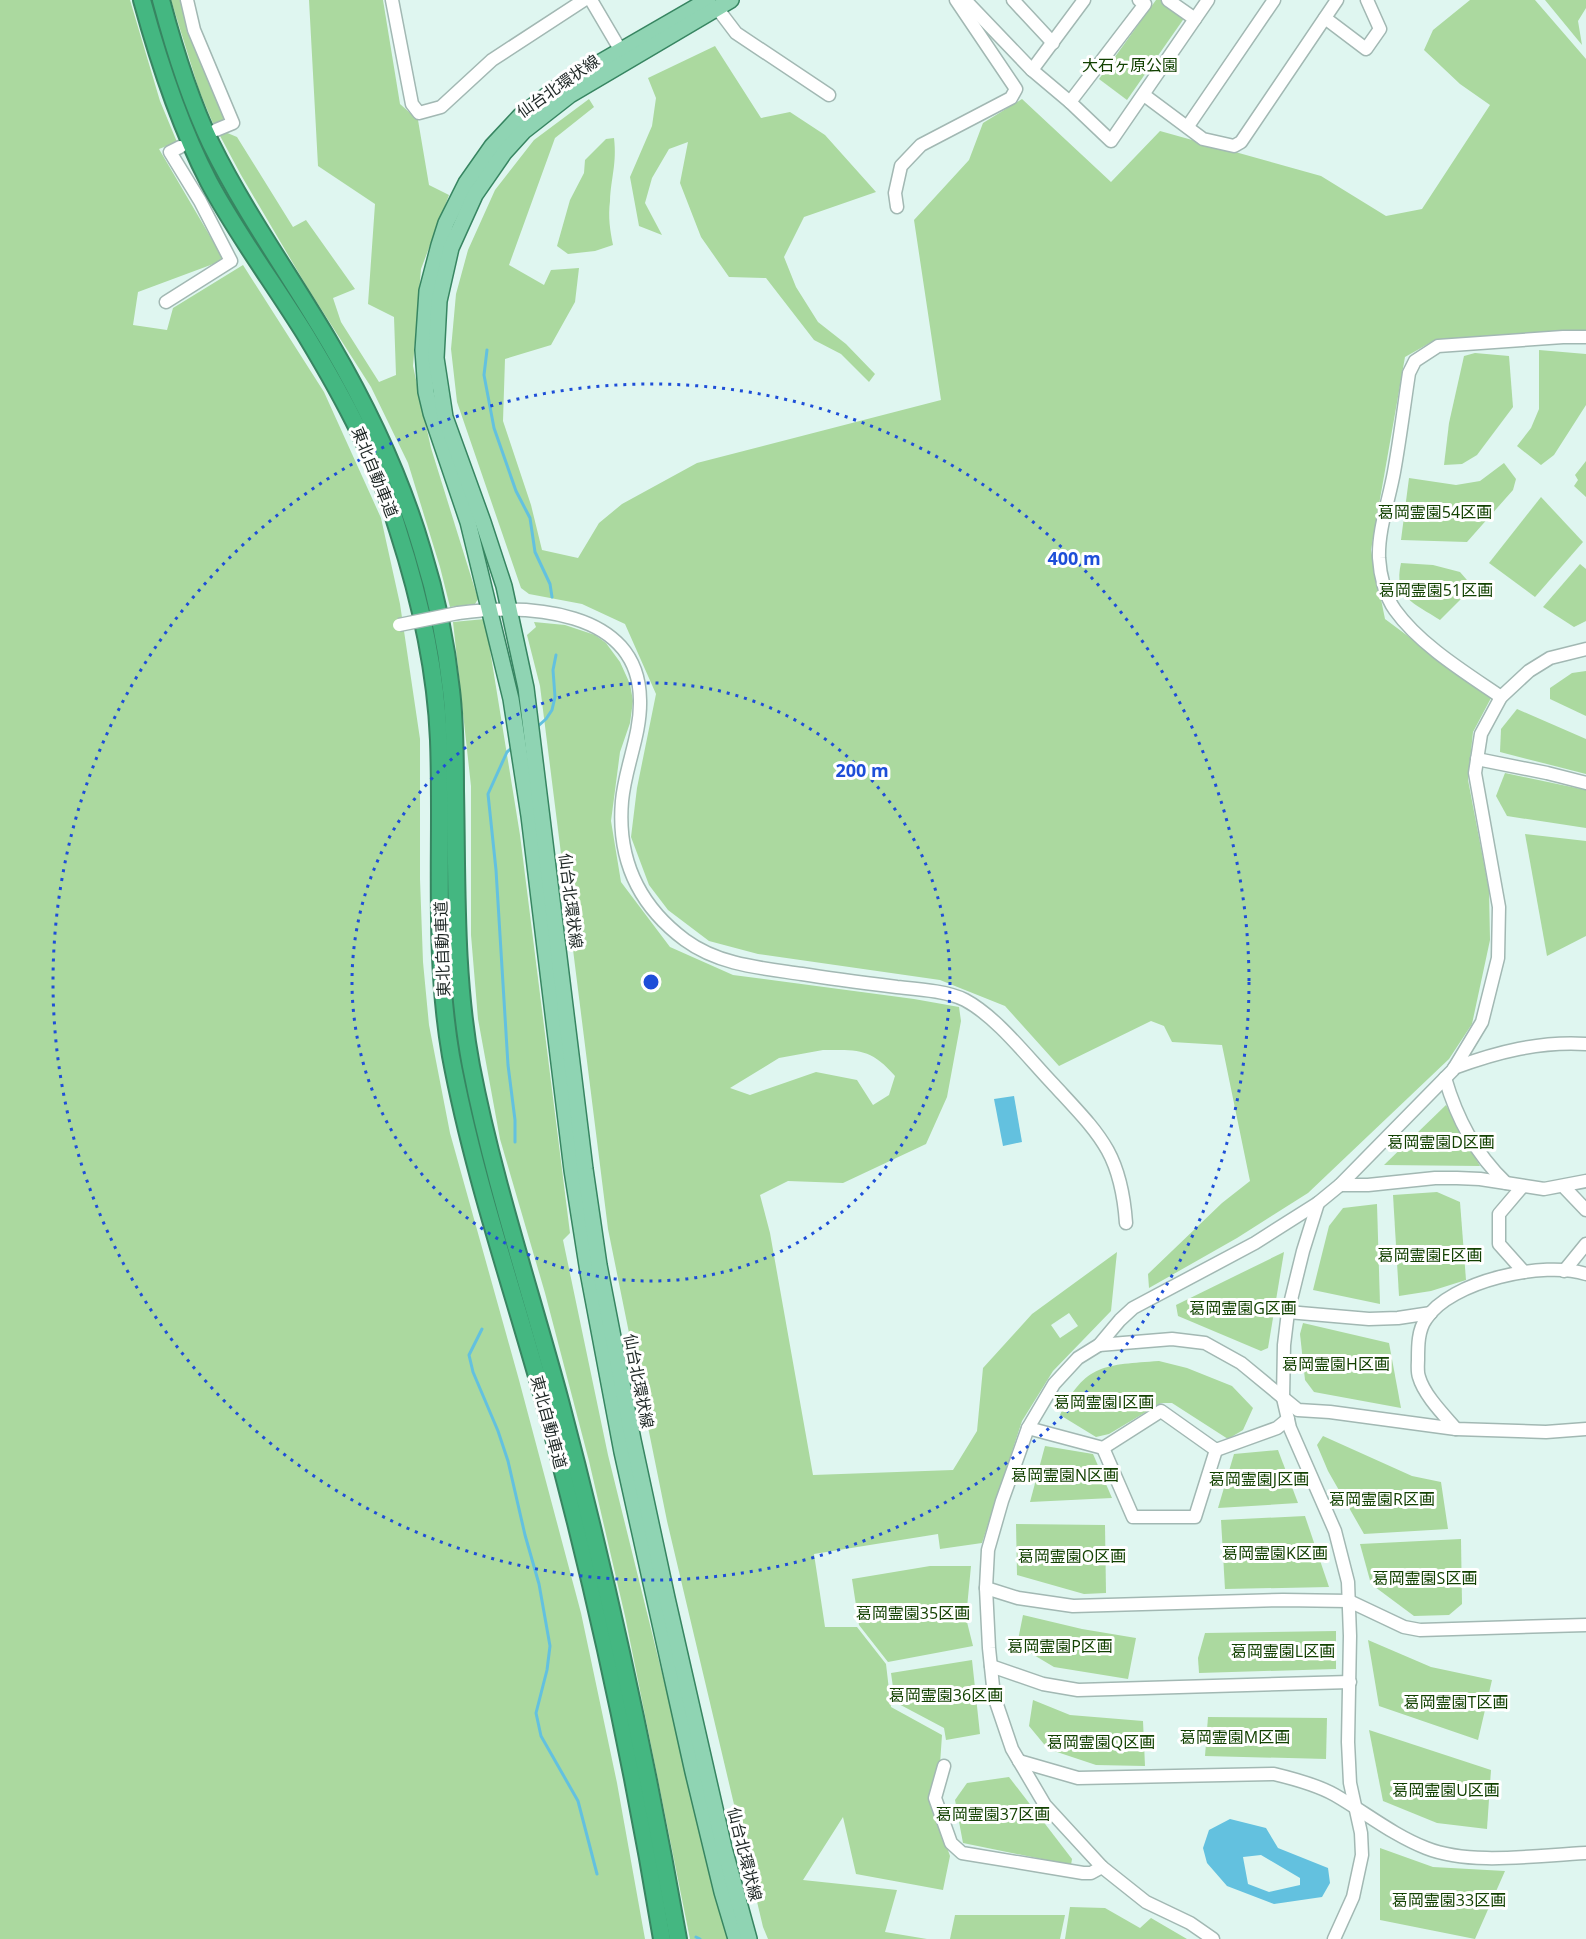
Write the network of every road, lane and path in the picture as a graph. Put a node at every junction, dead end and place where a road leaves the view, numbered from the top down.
1 (142, 0) edge
2 (161, 0) edge
3 (187, 0) edge
4 (392, 0) edge
5 (584, 0) edge
6 (591, 0) edge
7 (731, 0) edge
8 (956, 0) edge
9 (965, 0) edge
10 (1013, 0) edge
11 (1084, 0) edge
12 (1138, 0) edge
13 (1168, 0) edge
14 (1208, 0) edge
15 (1274, 0) edge
16 (1337, 0) edge
17 (1367, 0) edge
18 (712, 4) edge
19 (1325, 18) junction
20 (1195, 20) junction
21 (1053, 43) junction
22 (621, 51) junction
23 (1032, 70) junction
24 (829, 95) dead end
25 (1144, 95) junction
26 (1070, 102) junction
27 (1188, 126) junction
28 (216, 130) dead end
29 (180, 147) dead end
30 (897, 207) dead end
31 (166, 302) dead end
32 (1586, 337) edge
33 (490, 609) junction
34 (509, 609) junction
35 (399, 625) dead end
36 (1586, 649) edge
37 (1501, 697) junction
38 (1477, 759) junction
39 (1586, 783) edge
40 (1586, 1044) edge
41 (1449, 1073) junction
42 (1586, 1181) edge
43 (1506, 1184) junction
44 (1340, 1185) junction
45 (1522, 1187) junction
46 (1564, 1187) junction
47 (1318, 1203) junction
48 (1586, 1210) edge
49 (1126, 1223) dead end
50 (1586, 1244) edge
51 (1564, 1271) junction
52 (1524, 1272) junction
53 (1586, 1274) edge
54 (1288, 1312) junction
55 (1431, 1312) junction
56 (1099, 1345) junction
57 (1283, 1398) junction
58 (1288, 1419) junction
59 (1028, 1428) junction
60 (1456, 1429) junction
61 (1586, 1429) edge
62 (1103, 1448) junction
63 (1216, 1450) junction
64 (986, 1588) junction
65 (1349, 1601) junction
66 (1586, 1624) edge
67 (991, 1666) junction
68 (1350, 1682) junction
69 (1019, 1761) junction
70 (944, 1766) dead end
71 (1356, 1808) junction
72 (1586, 1853) edge
73 (1102, 1867) junction
74 (662, 1939) edge
75 (678, 1939) edge
76 (736, 1939) edge
77 (749, 1939) edge
78 (1213, 1939) edge
79 (1334, 1939) edge

1 - 74 highway, 東北自動車道
2 - 75 highway, 東北自動車道
3 - 28 street
4 - 5 street
6 - 22 street
7 - 18 main road, 仙台北環状線
8 - 30 street
9 - 23 street
10 - 21 street
11 - 21 street
12 - 26 street
13 - 20 street
14 - 20 street
15 - 27 street
16 - 19 street
17 - 19 street
18 - 22 main road, 仙台北環状線
18 - 24 street
18 - 34 main road, 仙台北環状線
19 - 27 street
20 - 25 street
21 - 23 street
22 - 33 main road, 仙台北環状線
23 - 26 street
25 - 26 street
25 - 27 street
29 - 31 street
32 - 37 street
33 - 34 street
33 - 35 street, bridge
33 - 76 main road, 仙台北環状線
34 - 49 street
34 - 77 main road, 仙台北環状線
36 - 37 street
37 - 38 street
38 - 39 street
38 - 41 street
40 - 41 street
41 - 43 street
41 - 44 street
42 - 46 street
43 - 44 street
43 - 45 street
44 - 47 street
45 - 46 street
45 - 52 street
46 - 48 street
47 - 54 street
47 - 56 street
50 - 51 street
51 - 52 street
51 - 53 street
52 - 55 street
54 - 55 street
54 - 57 street
55 - 60 street
56 - 57 street
56 - 59 street
57 - 58 street
57 - 60 street
58 - 63 street
58 - 65 street
59 - 62 street
59 - 64 street
60 - 61 street
62 - 63 street
62 - 63 street
64 - 65 street
64 - 67 street
65 - 66 street
65 - 68 street
67 - 68 street
67 - 69 street
68 - 71 street
69 - 71 street
69 - 73 street
70 - 73 street
71 - 72 street
71 - 79 street
73 - 78 street

